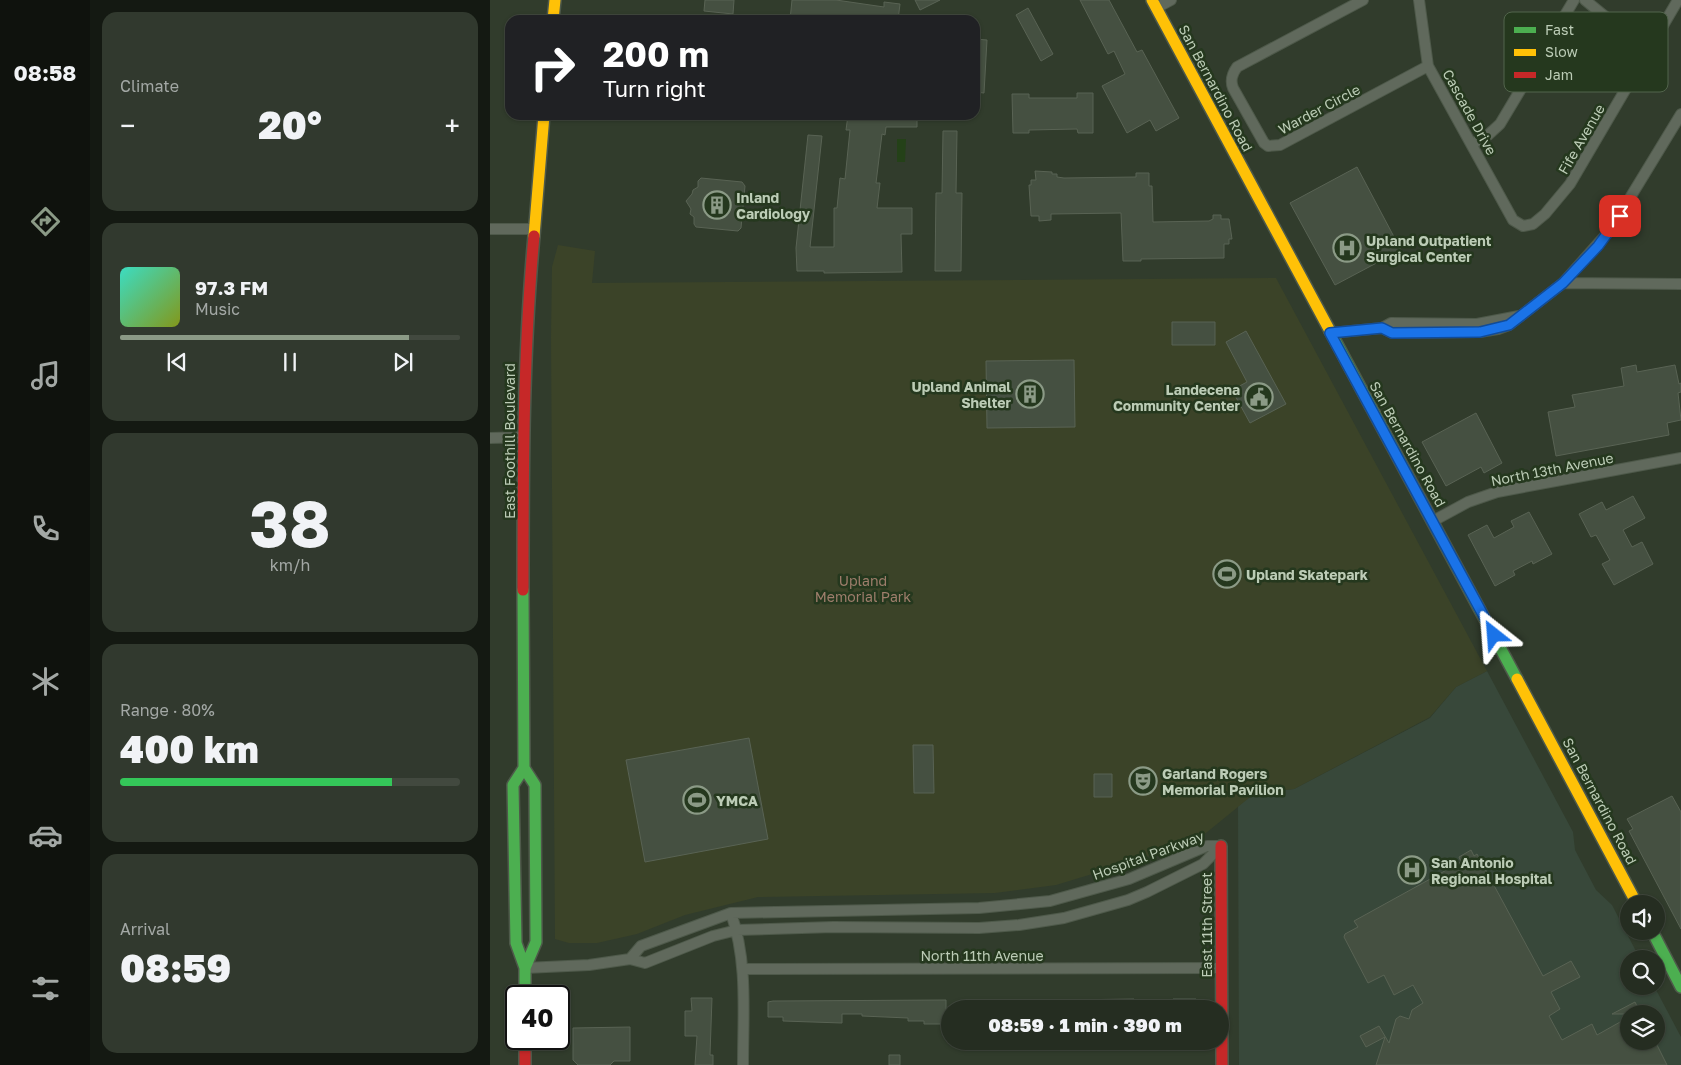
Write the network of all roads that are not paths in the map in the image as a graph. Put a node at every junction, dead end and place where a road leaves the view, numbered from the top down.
1 (555, 0) edge
2 (1171, 0) edge
3 (1363, 0) edge
4 (1419, 0) edge
5 (1574, 0) edge
6 (1585, 0) edge
7 (1678, 0) edge
8 (1154, 4) edge
9 (1567, 12) edge
10 (1600, 12) edge
11 (554, 15) edge
12 (1668, 17) edge
13 (1428, 66) junction
14 (1519, 92) edge
15 (1624, 92) edge
16 (1681, 114) edge
17 (544, 120) edge
18 (1472, 144) junction
19 (1524, 226) joint
20 (490, 229) edge
21 (534, 229) junction
22 (1563, 283) junction
23 (1681, 284) edge
24 (1330, 333) junction
25 (523, 437) junction
26 (490, 438) edge
27 (1681, 458) edge
28 (1434, 520) junction
29 (524, 768) junction
30 (1221, 846) junction
31 (1632, 895) edge
32 (732, 913) junction
33 (737, 930) junction
34 (1658, 940) edge
35 (630, 959) junction
36 (525, 968) junction
37 (1221, 968) junction
38 (744, 970) junction
39 (1678, 973) edge
40 (525, 985) edge
41 (1681, 987) edge
42 (525, 1050) edge
43 (525, 1065) edge
44 (743, 1065) edge
45 (1222, 1065) edge

1 - 11 street
2 - 8 street
3 - 13 street, Warder Circle
4 - 13 street, Cascade Drive
5 - 9 street
6 - 10 street
7 - 12 street, Fife Avenue
8 - 24 street, San Bernardino Road
13 - 18 street, Cascade Drive
14 - 18 street
15 - 19 street, Fife Avenue
16 - 22 street
17 - 21 street, East Foothill Boulevard
18 - 19 street, Cascade Drive
20 - 21 street
21 - 25 street, East Foothill Boulevard
22 - 23 street
22 - 24 street
24 - 28 street, San Bernardino Road
25 - 26 street
25 - 29 street, East Foothill Boulevard
27 - 28 street, North 13th Avenue
28 - 31 street, San Bernardino Road
29 - 36 street, East Foothill Boulevard
29 - 36 street, East Foothill Boulevard
30 - 32 street, Hospital Parkway
30 - 33 street, Hospital Parkway
30 - 37 street, East 11th Street
32 - 33 street
32 - 35 street, Hospital Parkway
33 - 35 street, Hospital Parkway
33 - 38 street
34 - 39 street
35 - 36 street, Hospital Parkway
36 - 40 street, East Foothill Boulevard
37 - 38 street, North 11th Avenue
37 - 45 street, East 11th Street
38 - 44 street
39 - 41 street
42 - 43 street

